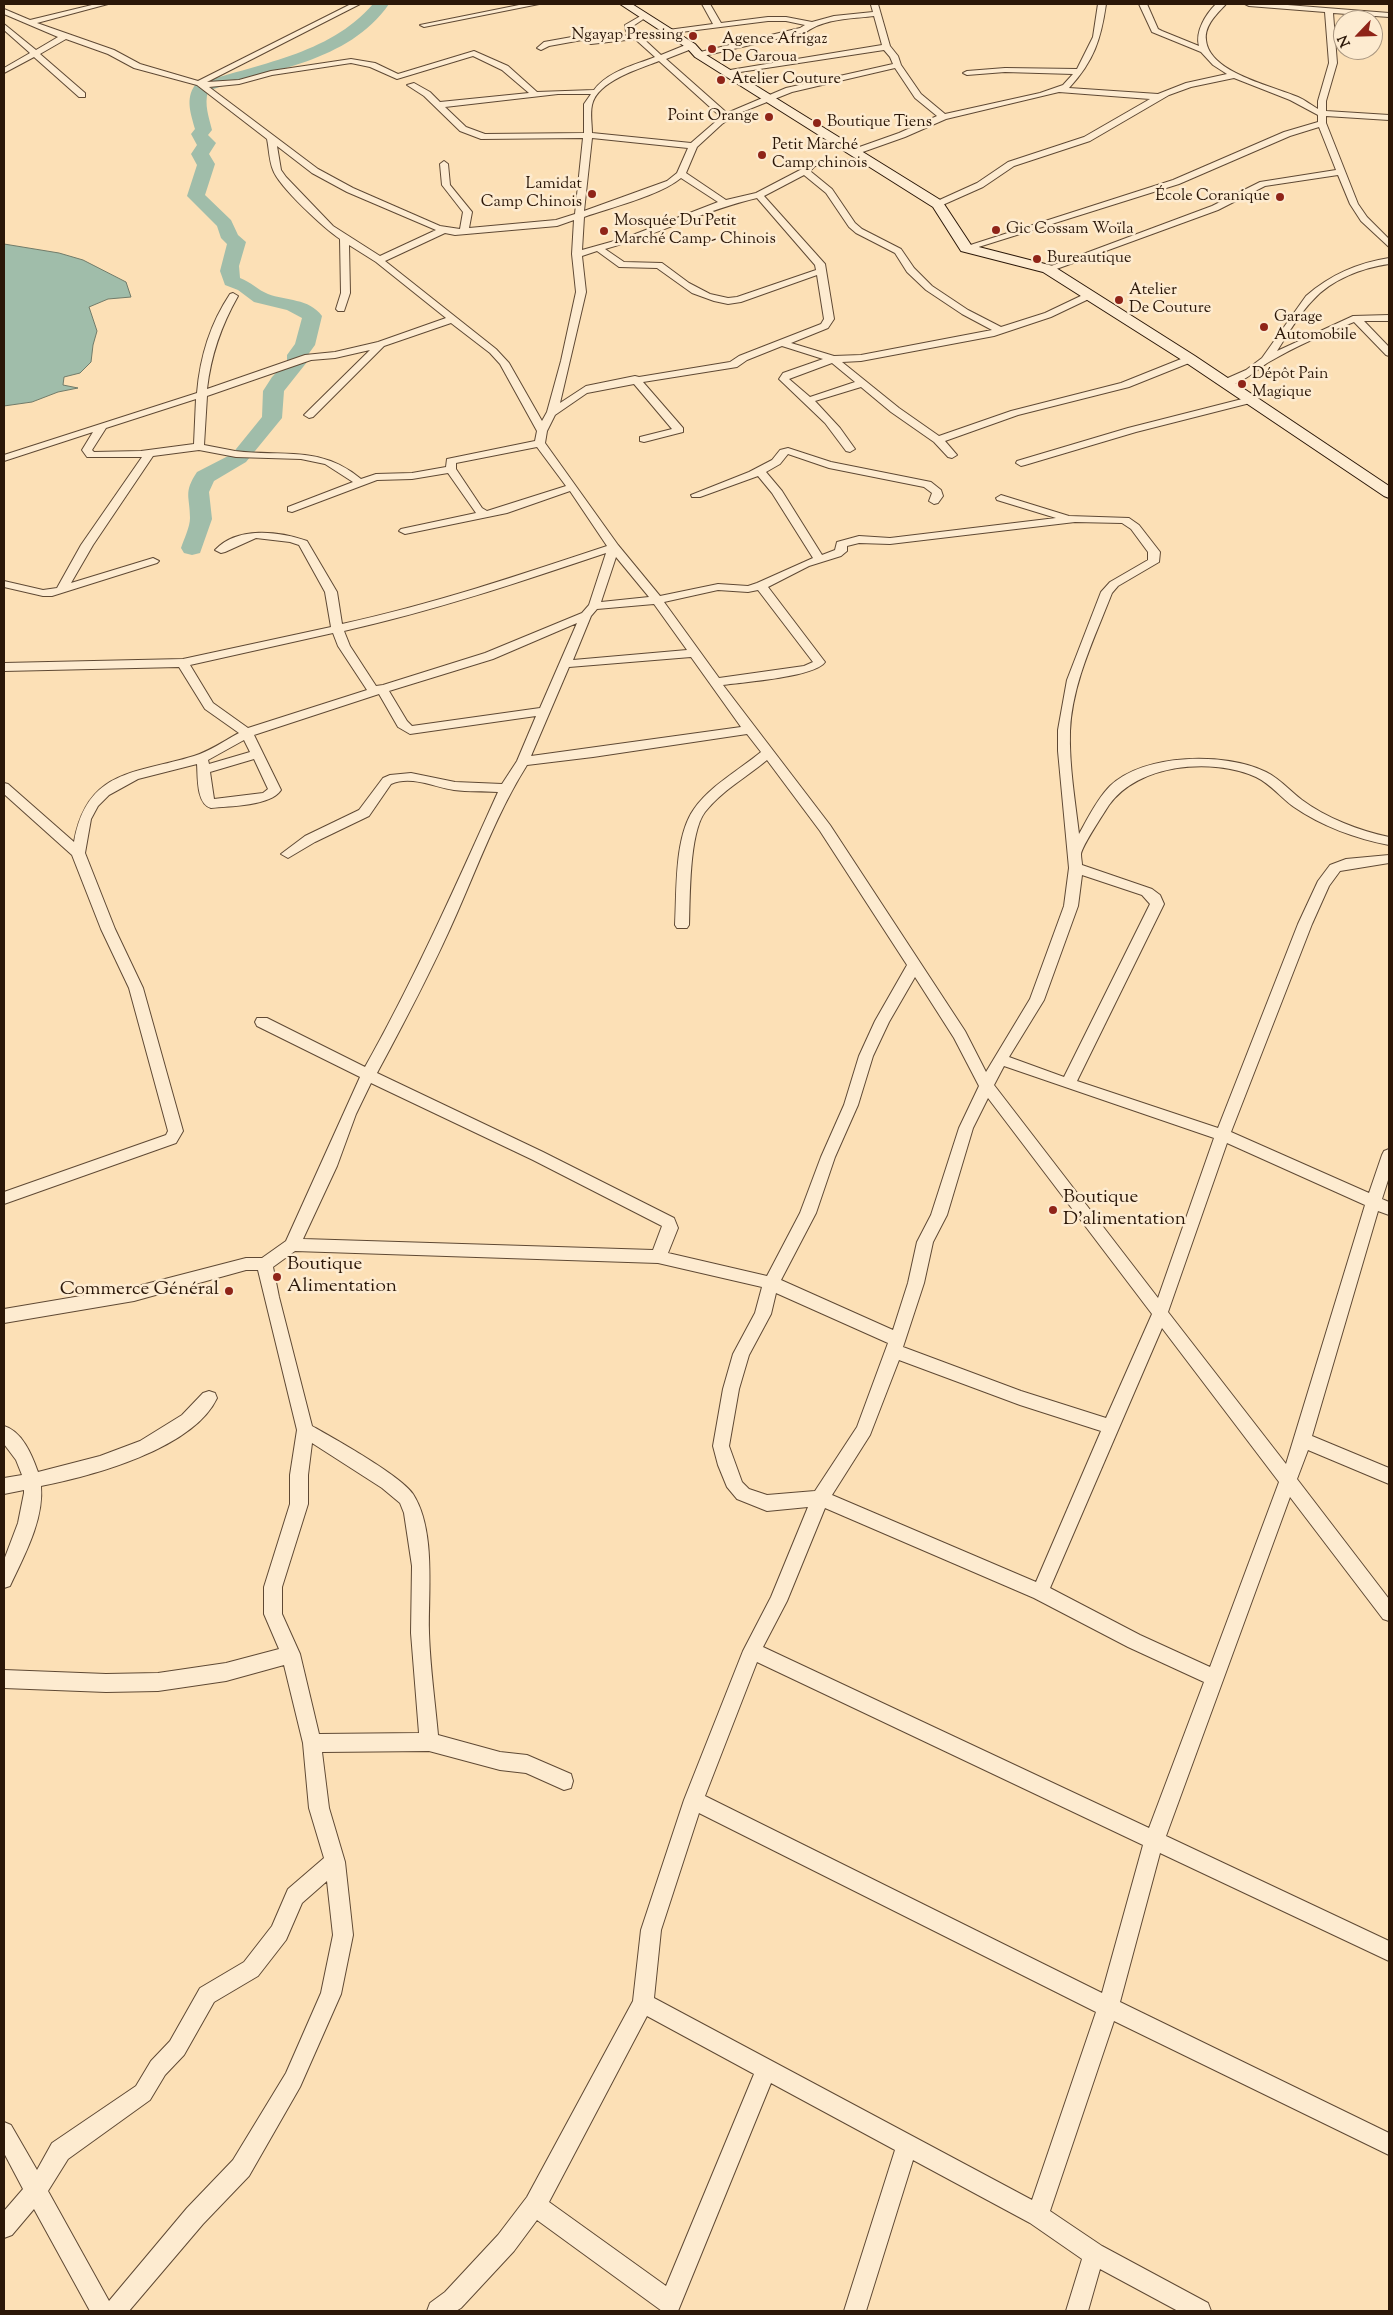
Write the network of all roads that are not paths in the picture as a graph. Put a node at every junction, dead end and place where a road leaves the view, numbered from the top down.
1 (104, 4) edge
2 (356, 4) edge
3 (535, 4) edge
4 (625, 4) edge
5 (706, 4) edge
6 (875, 4) edge
7 (1102, 4) edge
8 (1143, 4) edge
9 (1222, 4) edge
10 (1249, 4) edge
11 (1277, 5) edge
12 (4, 11) edge
13 (1329, 11) junction
14 (876, 14) junction
15 (1389, 15) edge
16 (644, 16) junction
17 (30, 23) junction
18 (812, 24) junction
19 (424, 25) dead end
20 (718, 25) junction
21 (4, 26) edge
22 (668, 32) junction
23 (66, 36) junction
24 (635, 36) junction
25 (886, 47) junction
26 (541, 48) dead end
27 (1204, 50) junction
28 (695, 51) junction
29 (36, 55) junction
30 (659, 57) junction
31 (897, 65) junction
32 (4, 71) edge
33 (730, 72) junction
34 (1080, 72) junction
35 (967, 73) dead end
36 (1235, 75) junction
37 (201, 84) junction
38 (410, 85) dead end
39 (1060, 90) junction
40 (595, 92) junction
41 (536, 94) junction
42 (82, 95) dead end
43 (768, 97) junction
44 (1159, 97) junction
45 (1295, 99) junction
46 (1322, 101) junction
47 (438, 105) junction
48 (1383, 108) dead end
49 (1341, 114) junction
50 (726, 117) junction
51 (943, 117) junction
52 (1389, 117) edge
53 (1322, 118) junction
54 (588, 135) junction
55 (271, 137) junction
56 (693, 146) junction
57 (854, 152) junction
58 (867, 161) junction
59 (444, 164) dead end
60 (805, 171) junction
61 (1340, 172) junction
62 (681, 174) junction
63 (759, 195) junction
64 (725, 203) junction
65 (938, 204) junction
66 (579, 215) junction
67 (442, 231) junction
68 (464, 231) junction
69 (345, 239) junction
70 (1389, 244) edge
71 (966, 248) junction
72 (599, 249) junction
73 (577, 254) junction
74 (378, 260) junction
75 (1389, 261) edge
76 (1048, 269) junction
77 (821, 272) junction
78 (1090, 295) junction
79 (233, 296) dead end
80 (341, 309) dead end
81 (1356, 318) junction
82 (1389, 318) edge
83 (452, 319) junction
84 (1001, 331) junction
85 (782, 343) junction
86 (382, 344) junction
87 (1389, 353) edge
88 (833, 359) junction
89 (1190, 359) junction
90 (1265, 360) junction
91 (636, 379) junction
92 (1225, 383) junction
93 (861, 384) junction
94 (200, 397) junction
95 (808, 400) junction
96 (1250, 400) junction
97 (309, 414) dead end
98 (549, 415) junction
99 (102, 426) junction
100 (542, 431) junction
101 (644, 439) dead end
102 (938, 440) junction
103 (540, 443) junction
104 (199, 447) junction
105 (850, 449) dead end
106 (150, 453) junction
107 (952, 455) dead end
108 (4, 458) edge
109 (1021, 463) dead end
110 (451, 469) junction
111 (759, 471) junction
112 (360, 483) junction
113 (572, 486) junction
114 (1389, 493) edge
115 (696, 496) dead end
116 (1001, 498) dead end
117 (934, 502) dead end
118 (292, 509) dead end
119 (484, 514) junction
120 (1075, 519) junction
121 (405, 532) dead end
122 (614, 547) junction
123 (222, 550) dead end
124 (819, 559) junction
125 (153, 561) dead end
126 (4, 584) edge
127 (762, 586) junction
128 (62, 591) junction
129 (657, 600) junction
130 (590, 610) junction
131 (338, 628) junction
132 (694, 653) junction
133 (183, 663) junction
134 (565, 664) junction
135 (4, 667) edge
136 (716, 682) junction
137 (377, 689) junction
138 (546, 711) junction
139 (751, 729) junction
140 (247, 733) junction
141 (768, 753) junction
142 (258, 754) junction
143 (523, 761) junction
144 (204, 764) junction
145 (4, 787) edge
146 (506, 788) junction
147 (1389, 841) edge
148 (78, 853) junction
149 (288, 854) dead end
150 (1389, 859) edge
151 (1075, 861) junction
152 (682, 925) dead end
153 (914, 966) junction
154 (262, 1022) dead end
155 (1000, 1059) junction
156 (367, 1077) junction
157 (1068, 1084) junction
158 (986, 1085) junction
159 (1223, 1135) junction
160 (1389, 1155) edge
161 (4, 1198) edge
162 (1381, 1206) edge
163 (292, 1245) junction
164 (658, 1256) junction
165 (265, 1264) junction
166 (771, 1283) junction
167 (1160, 1313) junction
168 (4, 1316) edge
169 (896, 1345) junction
170 (209, 1398) dead end
171 (1111, 1428) junction
172 (305, 1430) junction
173 (4, 1433) edge
174 (1303, 1440) junction
175 (1389, 1476) edge
176 (31, 1480) junction
177 (1287, 1481) junction
178 (4, 1486) edge
179 (820, 1498) junction
180 (4, 1580) edge
181 (1040, 1592) junction
182 (1389, 1613) edge
183 (752, 1650) junction
184 (291, 1654) junction
185 (1214, 1678) junction
186 (4, 1679) edge
187 (429, 1742) junction
188 (312, 1743) junction
189 (564, 1782) dead end
190 (694, 1800) junction
191 (1154, 1841) junction
192 (335, 1862) junction
193 (1389, 1951) edge
194 (643, 2003) junction
195 (1108, 2007) junction
196 (766, 2070) junction
197 (4, 2132) edge
198 (1389, 2144) edge
199 (907, 2145) junction
200 (36, 2191) junction
201 (535, 2205) junction
202 (1038, 2215) junction
203 (6, 2222) edge
204 (1094, 2254) junction
205 (672, 2307) edge
206 (102, 2311) edge
207 (115, 2311) edge
208 (438, 2311) edge
209 (856, 2311) edge
210 (1077, 2311) edge
211 (1200, 2311) edge

1 - 17 street
2 - 37 street
3 - 19 street
4 - 16 main road
5 - 20 street
6 - 14 street
7 - 34 street
8 - 27 street
9 - 27 street
10 - 11 street
11 - 13 street
12 - 17 street
13 - 15 street
13 - 46 street
14 - 18 street
14 - 25 street
16 - 22 main road
16 - 24 street
17 - 23 street
18 - 20 street
18 - 28 street
20 - 22 street
21 - 29 street
22 - 28 main road
23 - 29 street
23 - 37 street
24 - 26 street
24 - 30 street
25 - 31 street
25 - 33 street
27 - 36 street
28 - 30 street
28 - 33 main road
29 - 32 street
29 - 42 street
30 - 40 street
30 - 50 street
31 - 43 street
31 - 51 street
33 - 43 main road
34 - 35 street
34 - 39 street
36 - 44 street
36 - 45 street
37 - 41 street
37 - 55 street
38 - 47 street
39 - 44 street
39 - 51 street
40 - 41 street
40 - 54 street
41 - 47 street
43 - 50 street
43 - 57 main road
44 - 65 street
45 - 46 street
45 - 53 street
46 - 53 street
47 - 54 street
48 - 49 street
49 - 52 street
49 - 53 street
50 - 56 street
51 - 57 street
53 - 61 street
53 - 71 street
54 - 56 street
54 - 66 street
55 - 67 street
55 - 69 street
56 - 62 street
57 - 58 main road
58 - 60 street
58 - 65 main road
59 - 68 street
60 - 63 street
60 - 84 street
61 - 70 street
61 - 76 street
62 - 64 street
62 - 66 street
63 - 64 street
63 - 77 street
64 - 72 street
65 - 71 main road
66 - 68 street
66 - 73 street
67 - 68 street
67 - 74 street
69 - 74 street
69 - 80 street
71 - 76 main road
72 - 73 street
72 - 77 street
73 - 98 street
74 - 83 street
75 - 90 street
76 - 78 main road
77 - 85 street
78 - 84 street
78 - 89 main road
79 - 94 street
81 - 82 street
81 - 87 street
81 - 90 street
83 - 86 street
83 - 100 street
84 - 88 street
85 - 88 street
85 - 91 street
86 - 94 street
86 - 97 street
88 - 93 street
88 - 95 street
89 - 92 main road
89 - 102 street
90 - 92 street
91 - 98 street
91 - 101 street
92 - 96 main road
93 - 95 street
93 - 102 street
94 - 99 street
94 - 104 street
95 - 105 street
96 - 109 street
96 - 114 main road
98 - 100 street
99 - 106 street
99 - 108 street
100 - 103 street
102 - 107 street
103 - 110 street
103 - 113 street
104 - 106 street
104 - 112 street
106 - 128 street
110 - 112 street
110 - 119 street
111 - 115 street
111 - 117 street
111 - 124 street
112 - 118 street
113 - 119 street
113 - 122 street
116 - 120 street
119 - 121 street
120 - 124 street
120 - 151 street
122 - 129 street
122 - 130 street
122 - 131 street
123 - 131 street
124 - 127 street
125 - 128 street
126 - 128 street
127 - 129 street
127 - 136 street
129 - 130 street
129 - 132 street
130 - 134 street
130 - 137 street
131 - 133 street
131 - 137 street
132 - 134 street
132 - 136 street
133 - 135 street
133 - 140 street
134 - 138 street
136 - 139 street
137 - 138 street
137 - 140 street
138 - 143 street
139 - 141 street
139 - 143 street
140 - 142 street
140 - 144 street
141 - 152 street
141 - 153 street
142 - 144 street
142 - 144 street
143 - 146 street
144 - 148 street
145 - 148 street
146 - 149 street
146 - 156 street
147 - 151 street
148 - 161 street
150 - 159 street
151 - 155 street
151 - 157 street
153 - 158 street
153 - 166 street
154 - 156 street
155 - 157 street
155 - 158 street
156 - 163 street
156 - 164 street
157 - 159 street
158 - 167 street
158 - 169 street
159 - 162 street
159 - 167 street
160 - 162 street
162 - 174 street
163 - 164 street
163 - 165 street
164 - 166 street
165 - 168 street
165 - 172 street
166 - 169 street
166 - 179 street
167 - 171 street
167 - 177 street
169 - 171 street
169 - 179 street
170 - 176 street
171 - 181 street
172 - 184 street
172 - 187 street
173 - 176 street
174 - 175 street
174 - 177 street
176 - 178 street
176 - 180 street
177 - 182 street
177 - 185 street
179 - 181 street
179 - 183 street
181 - 185 street
183 - 190 street
183 - 191 street
184 - 186 street
184 - 188 street
185 - 191 street
187 - 188 street
187 - 189 street
188 - 192 street
190 - 194 street
190 - 195 street
191 - 193 street
191 - 195 street
192 - 200 street
192 - 207 street
194 - 196 street
194 - 201 street
195 - 198 street
195 - 202 street
196 - 199 street
196 - 205 street
197 - 200 street
199 - 202 street
199 - 209 street
200 - 203 street
200 - 206 street
201 - 205 street
201 - 208 street
202 - 204 street
204 - 210 street
204 - 211 street

